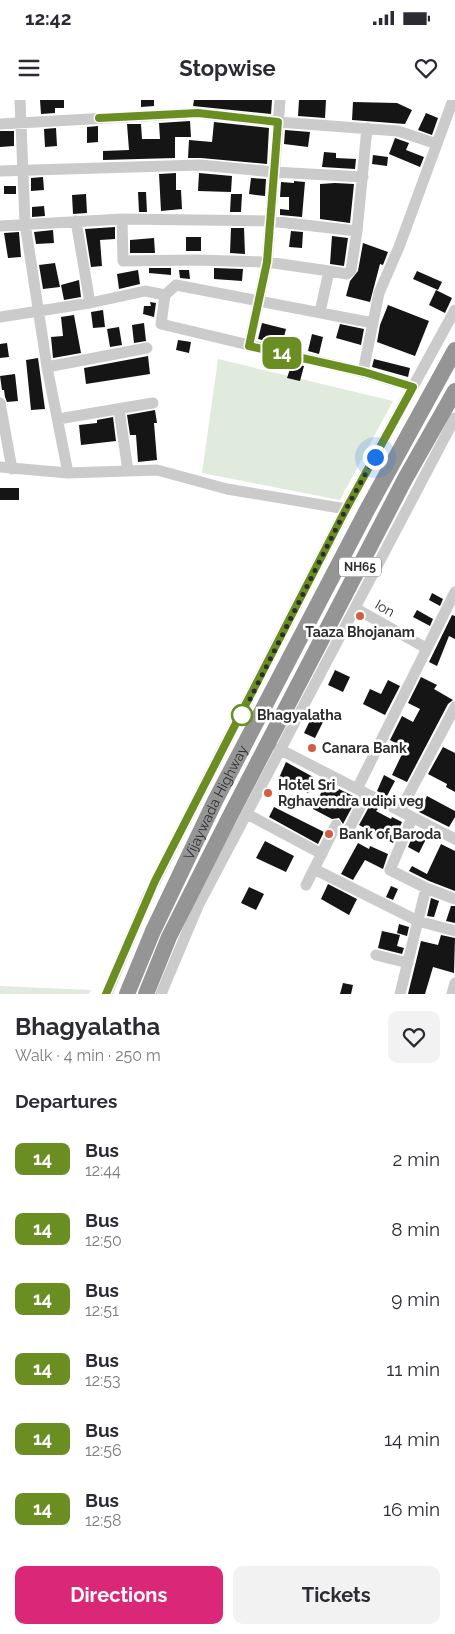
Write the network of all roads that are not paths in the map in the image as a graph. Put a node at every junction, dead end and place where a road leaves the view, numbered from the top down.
1 (20, 100) edge
2 (280, 100) edge
3 (453, 100) edge
4 (278, 122) junction
5 (20, 123) junction
6 (0, 124) edge
7 (366, 128) junction
8 (437, 144) junction
9 (0, 171) edge
10 (23, 171) junction
11 (274, 172) junction
12 (363, 177) junction
13 (122, 219) junction
14 (76, 221) junction
15 (270, 221) junction
16 (25, 223) junction
17 (0, 226) edge
18 (357, 231) junction
19 (267, 262) junction
20 (329, 271) junction
21 (165, 295) junction
22 (258, 300) junction
23 (90, 303) junction
24 (455, 310) edge
25 (38, 312) junction
26 (320, 312) junction
27 (0, 317) edge
28 (373, 322) junction
29 (249, 346) junction
30 (147, 348) dead end
31 (455, 350) edge
32 (47, 367) junction
33 (364, 372) junction
34 (413, 387) junction
35 (455, 391) edge
36 (0, 403) edge
37 (154, 403) dead end
38 (119, 409) junction
39 (58, 420) junction
40 (454, 422) edge
41 (6, 468) edge
42 (128, 471) junction
43 (68, 473) junction
44 (346, 509) junction
45 (455, 592) edge
46 (355, 608) junction
47 (450, 613) edge
48 (426, 648) junction
49 (455, 707) edge
50 (279, 750) junction
51 (362, 792) junction
52 (400, 811) junction
53 (247, 814) junction
54 (412, 818) junction
55 (336, 825) dead end
56 (349, 829) dead end
57 (453, 834) edge
58 (322, 854) junction
59 (314, 869) junction
60 (306, 885) dead end
61 (426, 888) junction
62 (455, 899) edge
63 (418, 921) junction
64 (455, 932) edge
65 (376, 955) dead end
66 (408, 963) junction
67 (455, 983) edge
68 (106, 994) edge
69 (127, 994) edge
70 (146, 994) edge
71 (161, 994) edge
72 (400, 994) edge
73 (452, 994) edge

1 - 5 street
2 - 4 street
3 - 8 street
4 - 5 street
4 - 7 street
4 - 11 street
5 - 6 street
5 - 10 street
7 - 8 street
7 - 12 street
8 - 28 street
9 - 10 street
10 - 11 street
10 - 16 street
11 - 12 street
11 - 15 street
12 - 18 street
13 - 14 street
13 - 15 street
13 - 19 street
14 - 16 street
14 - 23 street
15 - 18 street
15 - 19 street
16 - 17 street
16 - 25 street
18 - 20 street
19 - 20 street
19 - 22 street
20 - 26 street
21 - 22 street
21 - 23 street
21 - 29 street
22 - 26 street
22 - 29 street
23 - 25 street
24 - 34 street
25 - 27 street
25 - 32 street
26 - 28 street
28 - 33 street
29 - 33 street
30 - 32 street
31 - 69 highway, Vijaywada Highway / NH65
32 - 39 street
33 - 34 street
34 - 44 street
35 - 70 highway, Vijaywada Highway / NH65
36 - 41 street
37 - 38 street
38 - 39 street
38 - 42 street
39 - 43 street
40 - 46 street
41 - 43 street
42 - 43 street
42 - 44 street
44 - 68 street
45 - 47 street
46 - 48 street, Ion
46 - 50 street
47 - 48 street
48 - 51 street
49 - 52 street
50 - 51 street
50 - 53 street
51 - 52 street
51 - 56 street
52 - 54 street
53 - 58 street
53 - 71 street
54 - 57 street
54 - 61 street
55 - 58 street
58 - 59 street
59 - 60 street
59 - 63 street
61 - 62 street
61 - 63 street
63 - 64 street
63 - 66 street
65 - 66 street
66 - 72 street
67 - 73 street

